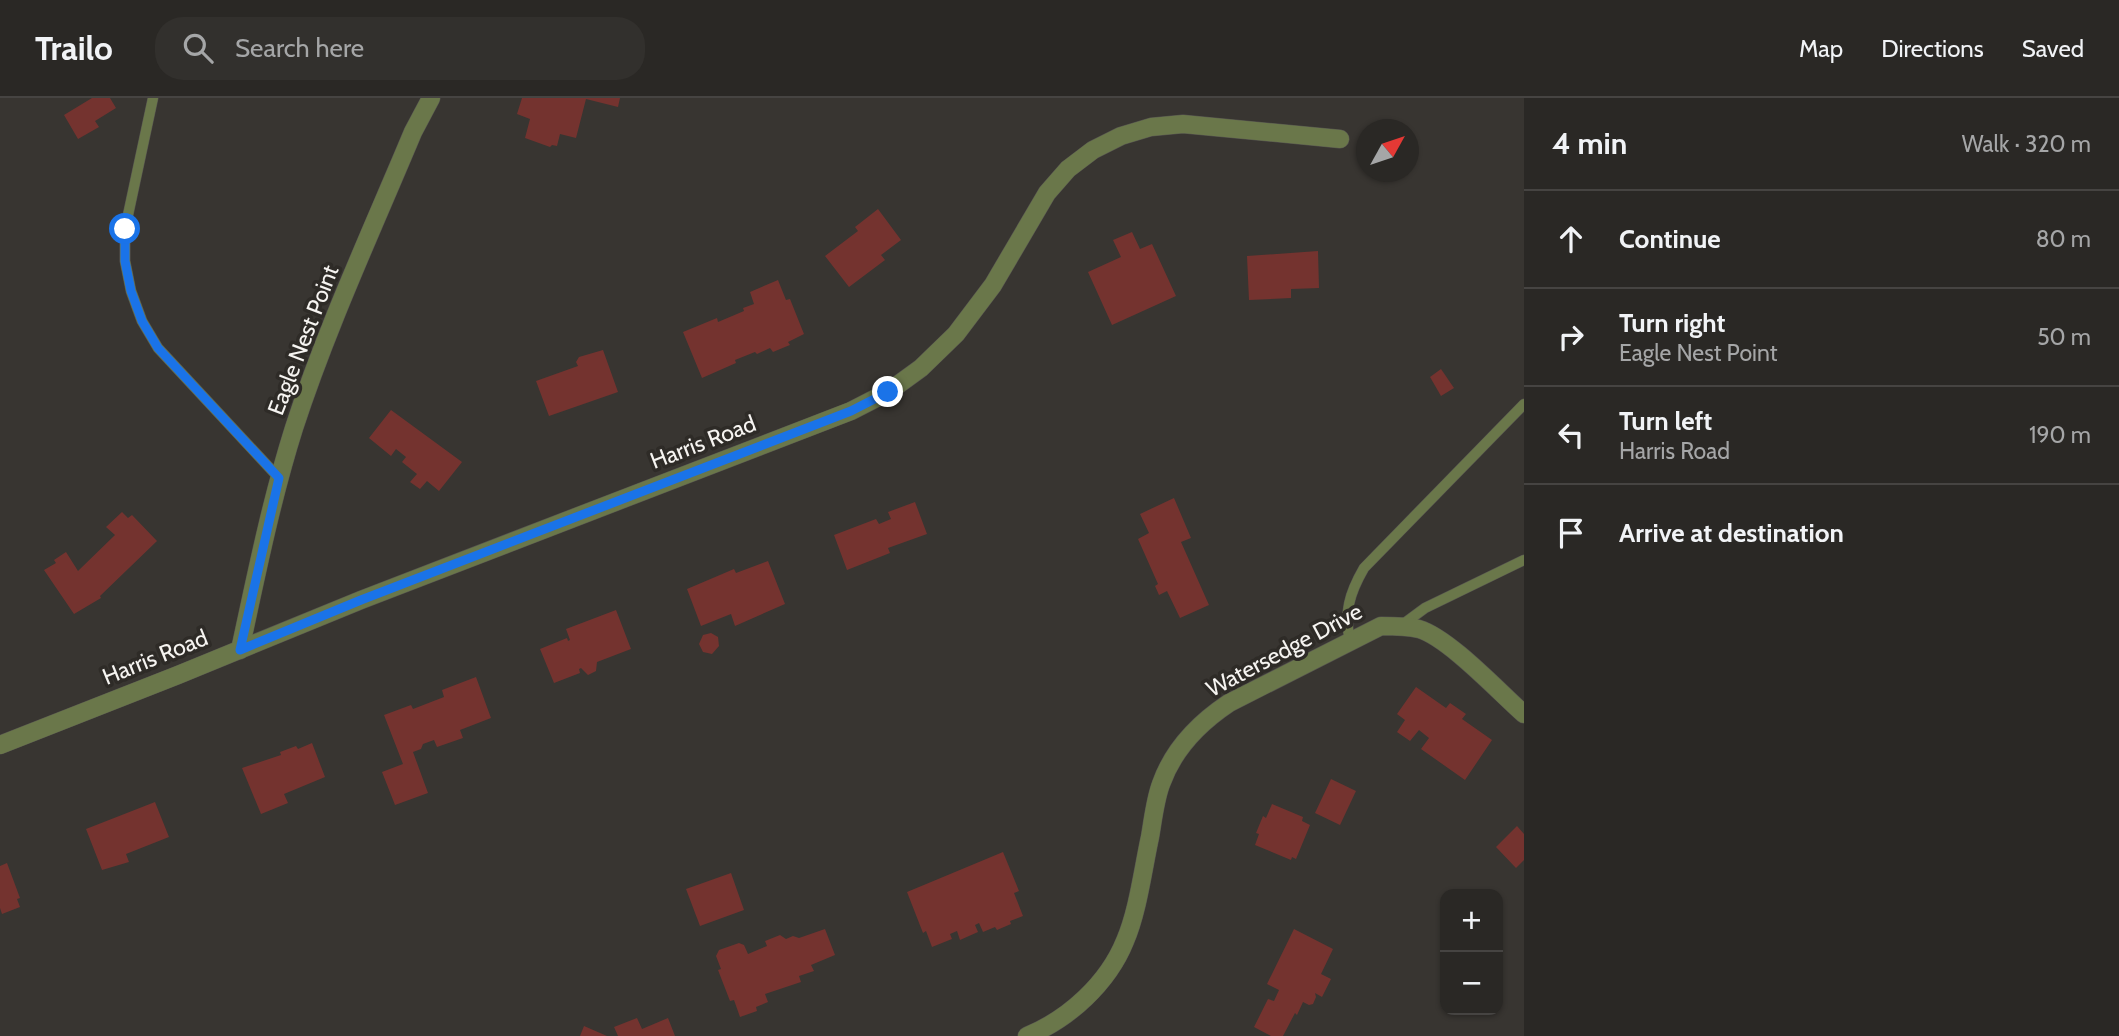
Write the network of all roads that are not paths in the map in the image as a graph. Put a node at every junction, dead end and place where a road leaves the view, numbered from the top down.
1 (153, 98) edge
2 (431, 98) edge
3 (1340, 139) dead end
4 (1524, 404) edge
5 (279, 478) junction
6 (1524, 560) edge
7 (1401, 626) junction
8 (1350, 642) junction
9 (240, 650) junction
10 (1524, 714) edge
11 (0, 744) edge
12 (1027, 1036) edge

1 - 5 lane
2 - 5 street, Eagle Nest Point
3 - 9 street, Harris Road
4 - 8 lane
5 - 9 street, Eagle Nest Point
6 - 7 lane
7 - 8 street, Watersedge Drive
7 - 10 street, Watersedge Drive
8 - 12 street, Watersedge Drive
9 - 11 street, Harris Road

